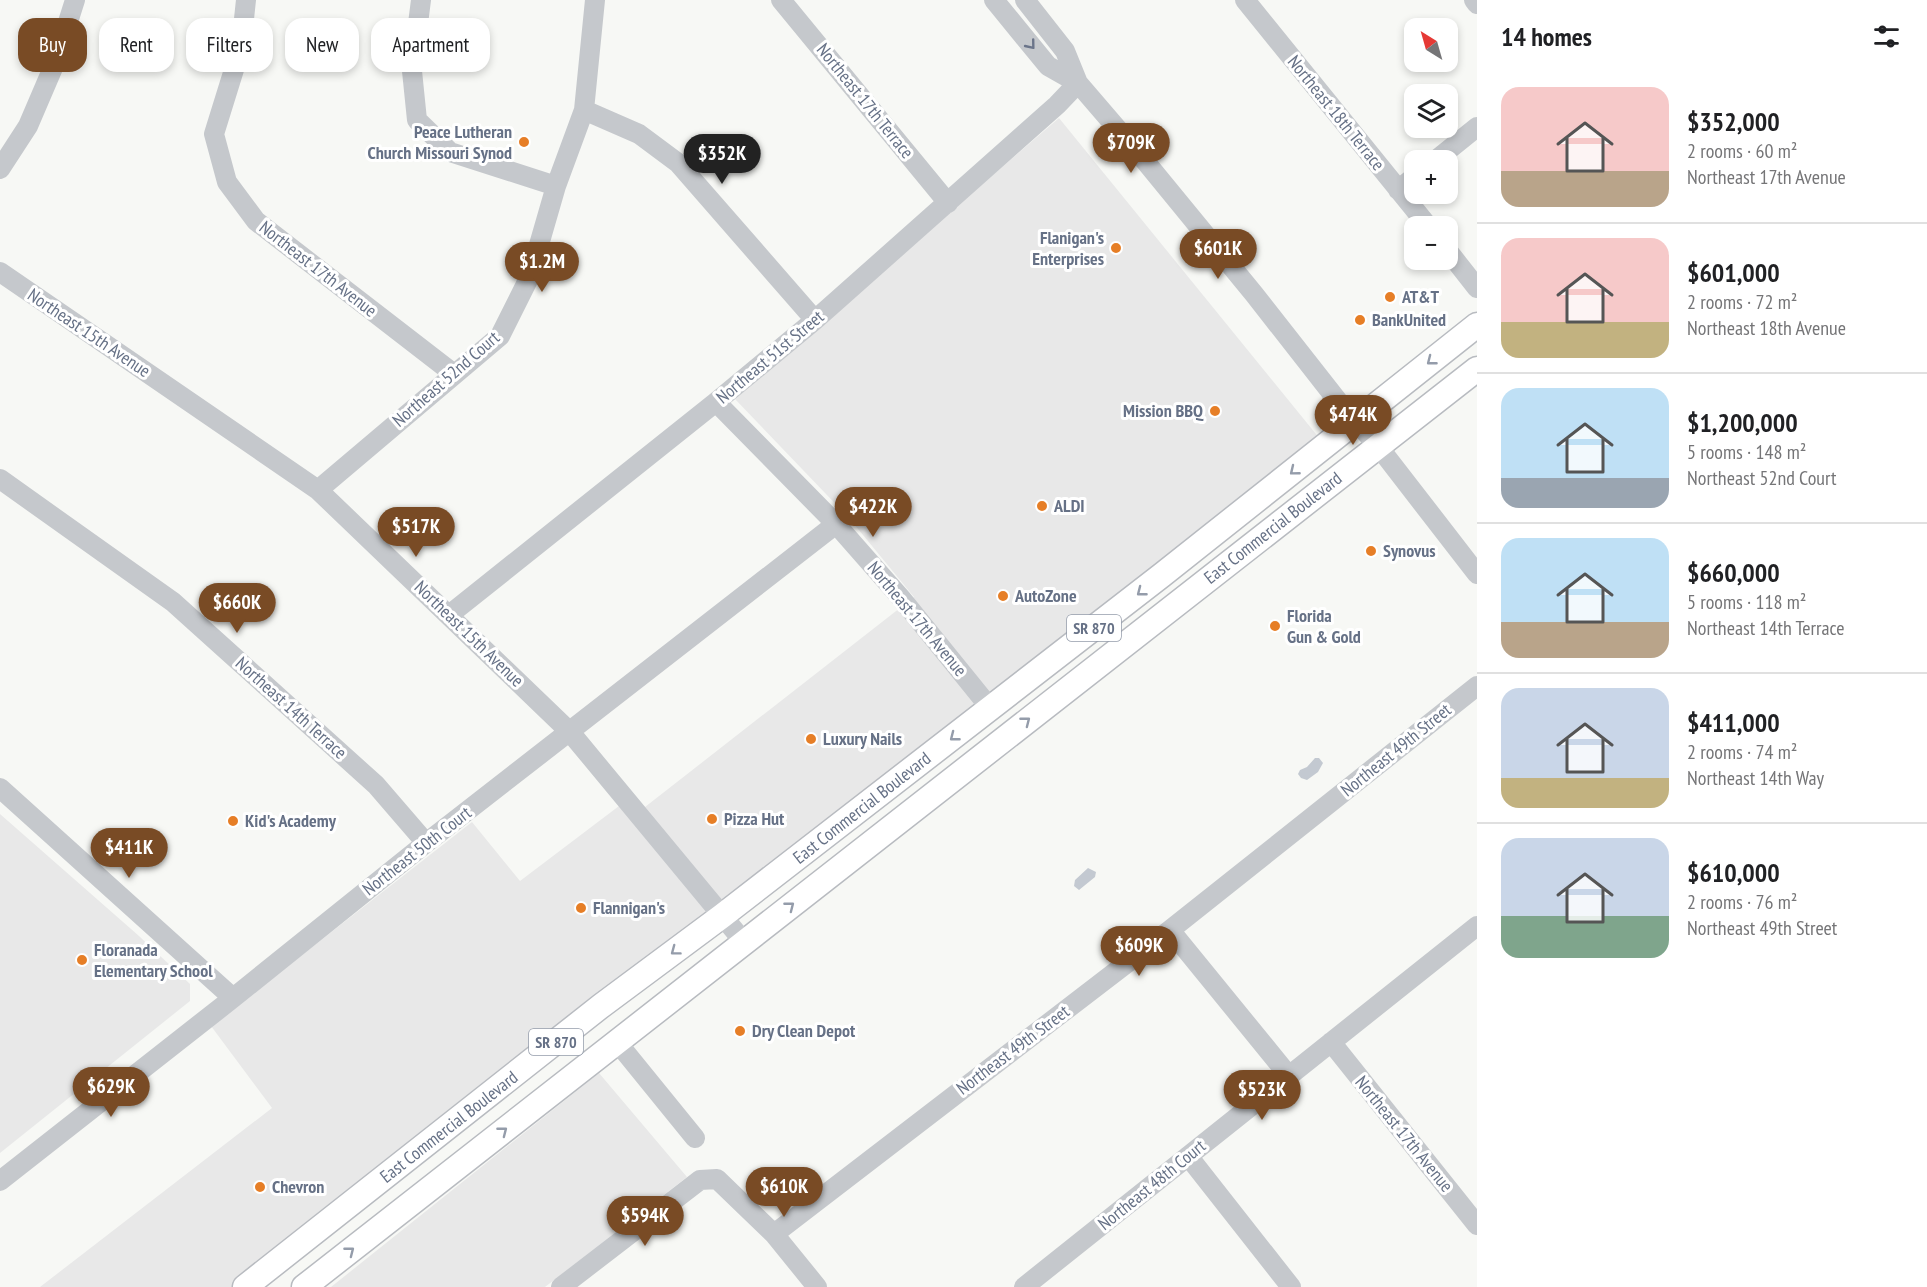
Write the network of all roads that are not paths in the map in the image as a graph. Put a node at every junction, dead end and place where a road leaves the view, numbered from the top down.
1 (75, 0) edge
2 (246, 0) edge
3 (422, 0) edge
4 (595, 0) edge
5 (781, 0) edge
6 (994, 0) edge
7 (1024, 0) edge
8 (1245, 0) edge
9 (1474, 0) edge
10 (1477, 4) edge
11 (1078, 83) junction
12 (584, 110) junction
13 (1477, 127) edge
14 (1448, 150) edge
15 (0, 170) edge
16 (1404, 185) edge
17 (556, 186) junction
18 (1398, 190) junction
19 (948, 203) junction
20 (1420, 216) edge
21 (1458, 264) edge
22 (0, 272) edge
23 (1477, 288) edge
24 (815, 320) junction
25 (1477, 325) edge
26 (1477, 369) edge
27 (454, 374) junction
28 (716, 402) junction
29 (1356, 421) junction
30 (1378, 446) junction
31 (0, 479) edge
32 (318, 490) junction
33 (836, 524) junction
34 (1477, 574) edge
35 (449, 615) junction
36 (1477, 686) edge
37 (991, 709) junction
38 (570, 732) junction
39 (0, 788) edge
40 (426, 843) junction
41 (722, 916) junction
42 (1477, 926) edge
43 (1170, 930) junction
44 (744, 942) junction
45 (233, 998) junction
46 (617, 1042) junction
47 (1331, 1042) junction
48 (1289, 1076) junction
49 (695, 1138) dead end
50 (1188, 1156) junction
51 (0, 1181) edge
52 (1477, 1225) edge
53 (774, 1234) junction
54 (311, 1235) junction
55 (267, 1279) edge
56 (1035, 1284) edge
57 (245, 1287) edge
58 (302, 1287) edge
59 (561, 1287) edge
60 (818, 1287) edge
61 (1291, 1287) edge

1 - 15 street
2 - 27 street, Northeast 17th Avenue
3 - 17 street
4 - 12 street, Northeast 52nd Court
5 - 19 street, Northeast 17th Terrace
6 -> 11 street
7 - 11 street
8 - 18 street, Northeast 18th Terrace
9 - 10 street
11 - 19 street, Northeast 51st Street
11 - 29 street
12 - 17 street, Northeast 52nd Court
12 - 24 street
13 - 14 street
16 - 18 street
17 - 27 street, Northeast 52nd Court
18 - 20 street, Northeast 18th Terrace
19 - 24 street, Northeast 51st Street
21 - 23 street
22 - 32 street, Northeast 15th Avenue
24 - 28 street, Northeast 51st Street
25 -> 29 main road, East Commercial Boulevard / SR 870
26 - 30 main road, East Commercial Boulevard / SR 870
27 - 32 street, Northeast 52nd Court
28 - 33 street, Northeast 17th Avenue
28 - 35 street, Northeast 51st Street
29 - 30 street
29 -> 37 main road, East Commercial Boulevard / SR 870
30 - 34 street
44 -> 30 main road, East Commercial Boulevard / SR 870
31 - 40 street, Northeast 14th Terrace
32 - 35 street, Northeast 15th Avenue
33 - 37 street, Northeast 17th Avenue
33 - 38 street, Northeast 50th Court
35 - 38 street, Northeast 15th Avenue
36 - 43 street, Northeast 49th Street
37 -> 41 main road, East Commercial Boulevard / SR 870
38 - 40 street, Northeast 50th Court
38 - 41 street, Northeast 15th Avenue
39 - 45 street
40 - 45 street, Northeast 50th Court
41 - 44 street, Northeast 15th Avenue
41 -> 54 main road, East Commercial Boulevard / SR 870
42 - 47 street, Northeast 48th Court
43 - 48 street
43 - 53 street, Northeast 49th Street
44 - 46 main road, East Commercial Boulevard / SR 870
45 - 51 street, Northeast 50th Court
46 - 49 street
58 -> 46 main road, East Commercial Boulevard / SR 870
47 - 48 street, Northeast 48th Court
47 - 52 street, Northeast 17th Avenue
48 - 50 street, Northeast 48th Court
50 - 56 street, Northeast 48th Court
50 - 61 street
53 - 59 street
53 - 60 street
54 - 55 main road, East Commercial Boulevard / SR 870
54 - 58 main road
55 - 57 main road, East Commercial Boulevard / SR 870

